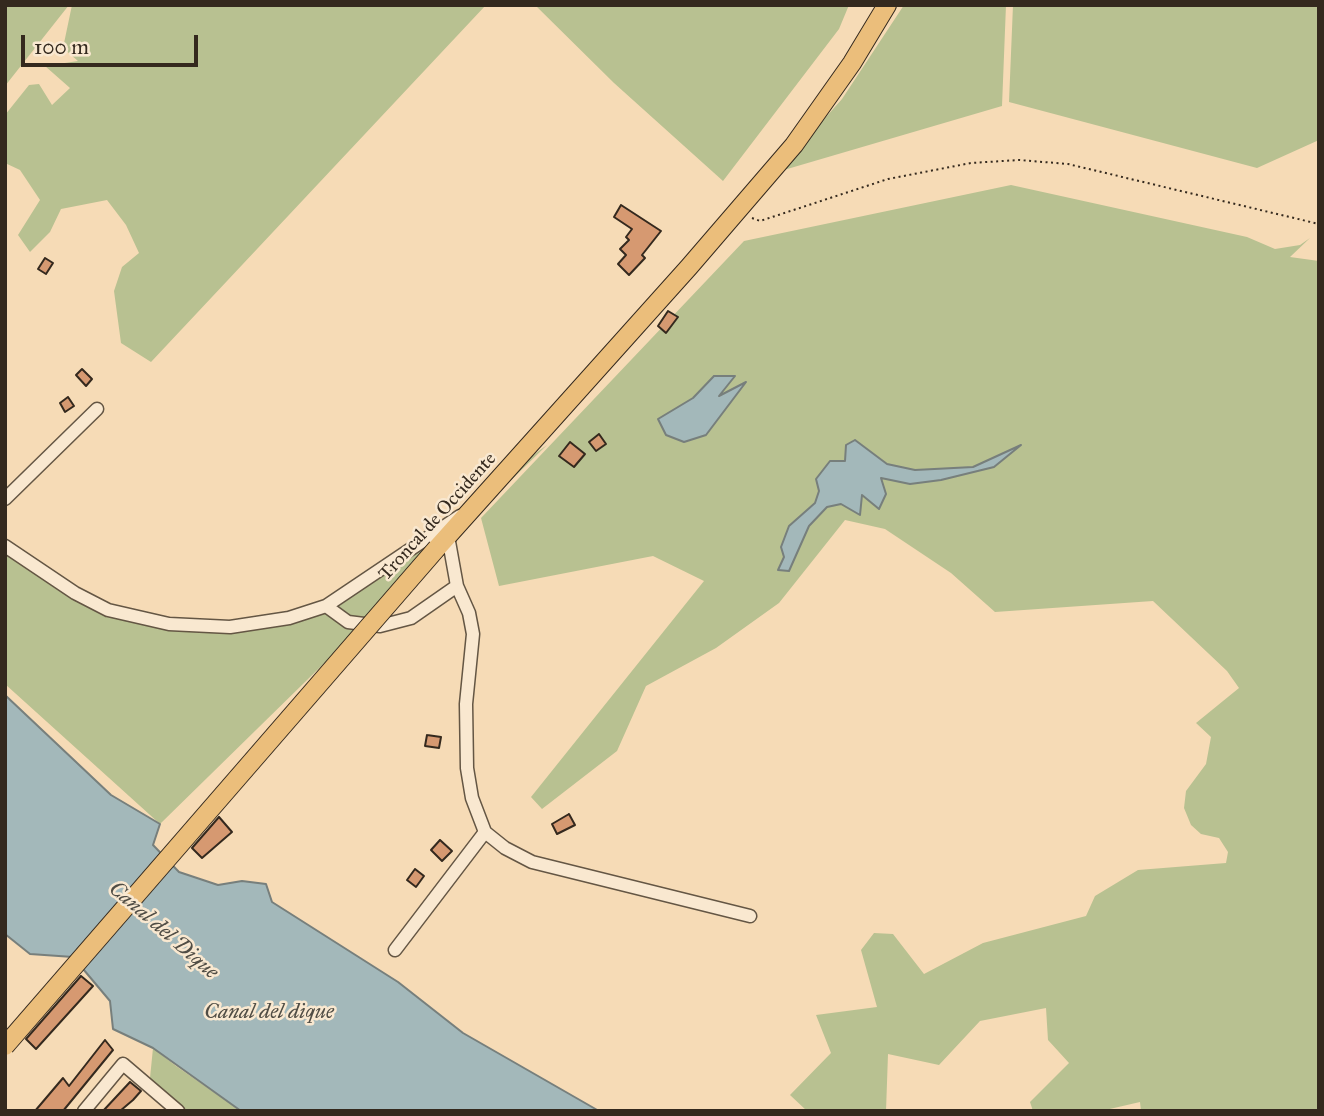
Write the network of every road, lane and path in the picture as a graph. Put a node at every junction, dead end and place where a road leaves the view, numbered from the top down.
1 (887, 5) edge
2 (741, 208) junction
3 (1319, 224) edge
4 (97, 409) dead end
5 (5, 499) edge
6 (467, 516) junction
7 (442, 542) junction
8 (5, 546) edge
9 (457, 586) junction
10 (326, 606) junction
11 (485, 832) junction
12 (750, 916) dead end
13 (394, 950) dead end
14 (5, 1046) edge
15 (84, 1111) edge
16 (178, 1111) edge

1 - 2 highway, Troncal de Occidente
2 - 3 path
2 - 6 highway, Troncal de Occidente
4 - 5 street
6 - 7 highway, Troncal de Occidente
6 - 10 street
7 - 9 street
7 - 14 highway, Troncal de Occidente, bridge
8 - 10 street
9 - 10 street
9 - 11 street
11 - 12 street
11 - 13 street
15 - 16 street

